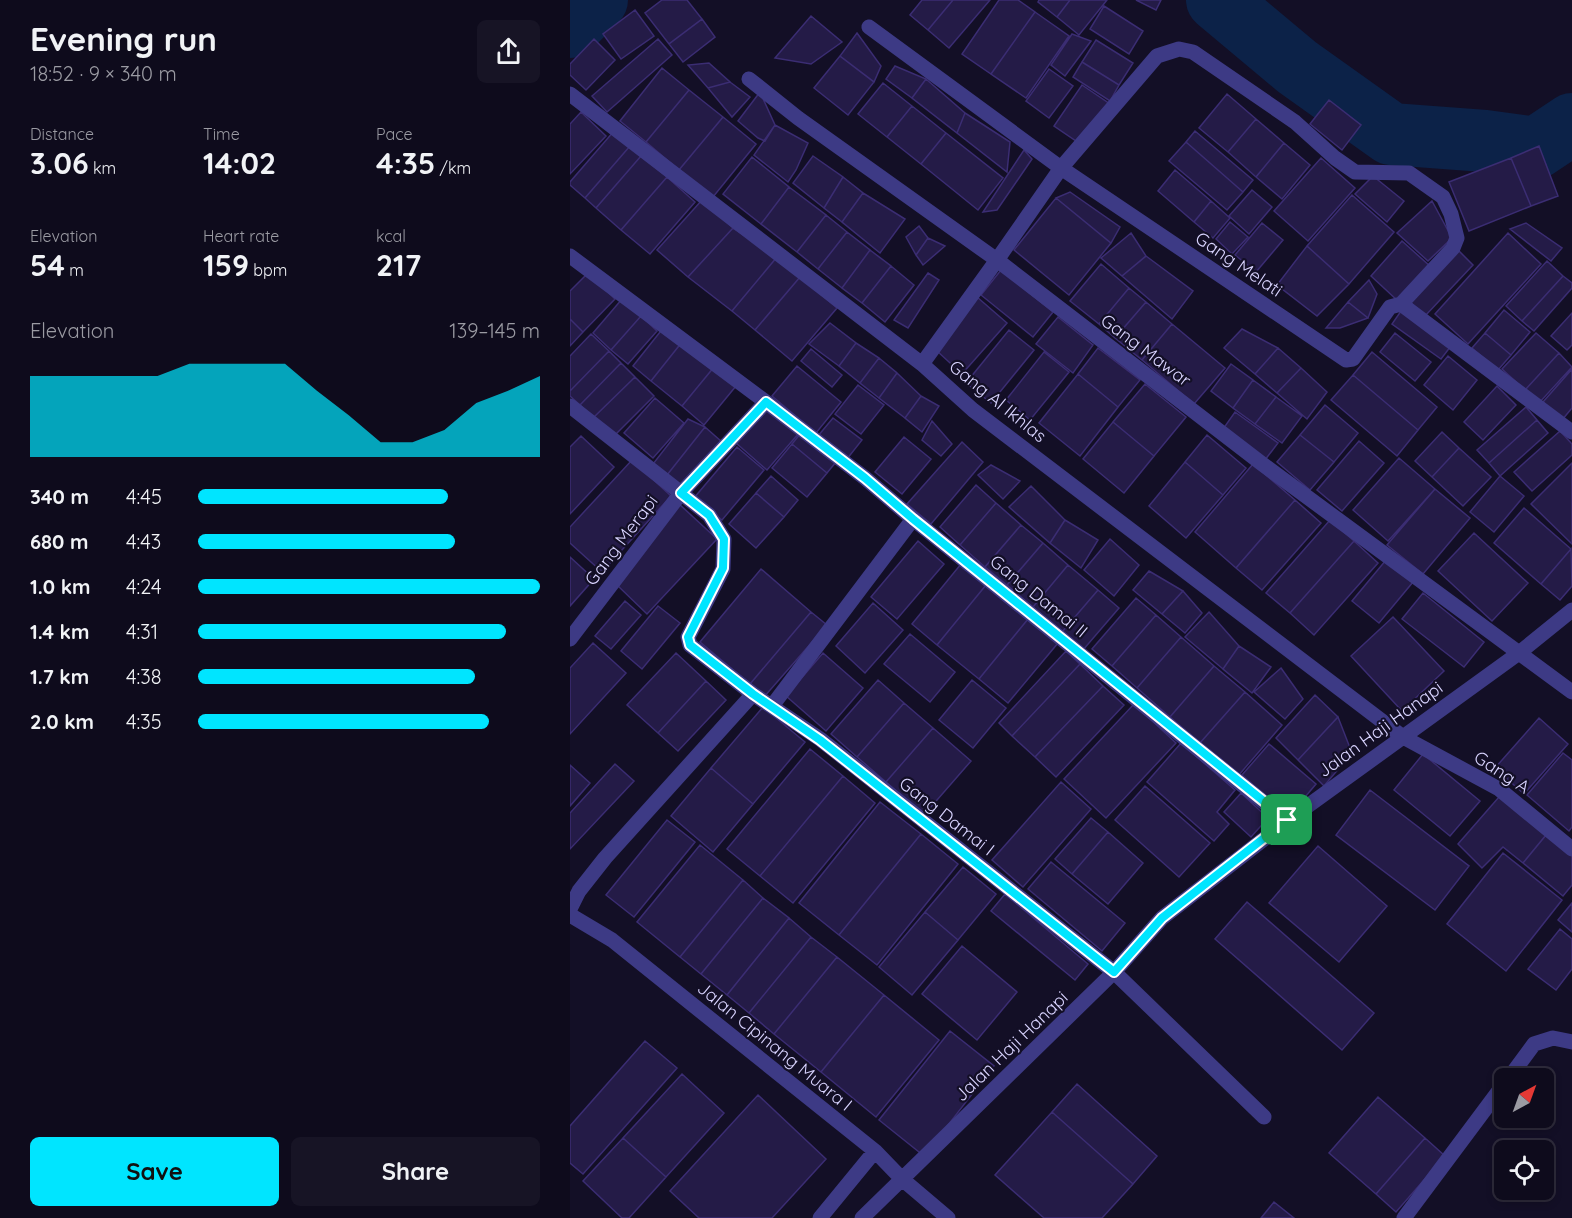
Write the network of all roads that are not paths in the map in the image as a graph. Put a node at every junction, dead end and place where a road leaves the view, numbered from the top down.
1 (869, 27) dead end
2 (749, 79) dead end
3 (570, 94) edge
4 (1061, 168) junction
5 (570, 256) edge
6 (997, 260) junction
7 (1401, 304) junction
8 (922, 364) junction
9 (766, 402) junction
10 (570, 406) edge
11 (1572, 432) edge
12 (681, 493) junction
13 (913, 519) junction
14 (1572, 610) edge
15 (570, 639) edge
16 (1519, 653) junction
17 (1572, 692) edge
18 (753, 694) junction
19 (772, 706) junction
20 (1403, 737) junction
21 (1287, 820) junction
22 (1572, 849) edge
23 (570, 909) edge
24 (570, 915) edge
25 (1114, 972) junction
26 (1572, 1042) edge
27 (1516, 1068) edge
28 (1494, 1097) edge
29 (1264, 1117) dead end
30 (875, 1151) junction
31 (902, 1179) junction
32 (820, 1218) edge
33 (862, 1218) edge
34 (948, 1218) edge
35 (1404, 1218) edge

1 - 4 street, Gang Melati
2 - 6 street, Gang Mawar
3 - 8 street, Gang Al Ikhlas
4 - 6 street, Gang Melati
4 - 7 street, Gang Melati
4 - 7 street, Gang Melati
5 - 9 street, Gang Damai II
6 - 8 street, Gang Melati
6 - 16 street, Gang Mawar
7 - 11 street
8 - 20 street, Gang Al Ikhlas
9 - 12 street, Gang Merapi
9 - 13 street, Gang Damai II
10 - 12 street, Gang Damai I
12 - 15 street, Gang Merapi
12 - 18 street, Gang Damai I
13 - 19 street
13 - 21 street, Gang Damai II
14 - 16 street, Jalan Haji Hanapi
16 - 17 street, Gang Mawar
16 - 20 street, Jalan Haji Hanapi
18 - 19 street, Gang Damai I
18 - 23 street
19 - 25 street, Gang Damai I
20 - 21 street, Jalan Haji Hanapi
20 - 22 street, Gang A
21 - 25 street, Jalan Haji Hanapi
24 - 30 street, Jalan Cipinang Muara I
25 - 29 street, Gang Damai I
25 - 31 street, Jalan Haji Hanapi
26 - 27 street
28 - 35 street
30 - 31 street, Jalan Cipinang Muara I
30 - 32 street
31 - 33 street, Jalan Haji Hanapi
31 - 34 street, Jalan Cipinang Muara I

